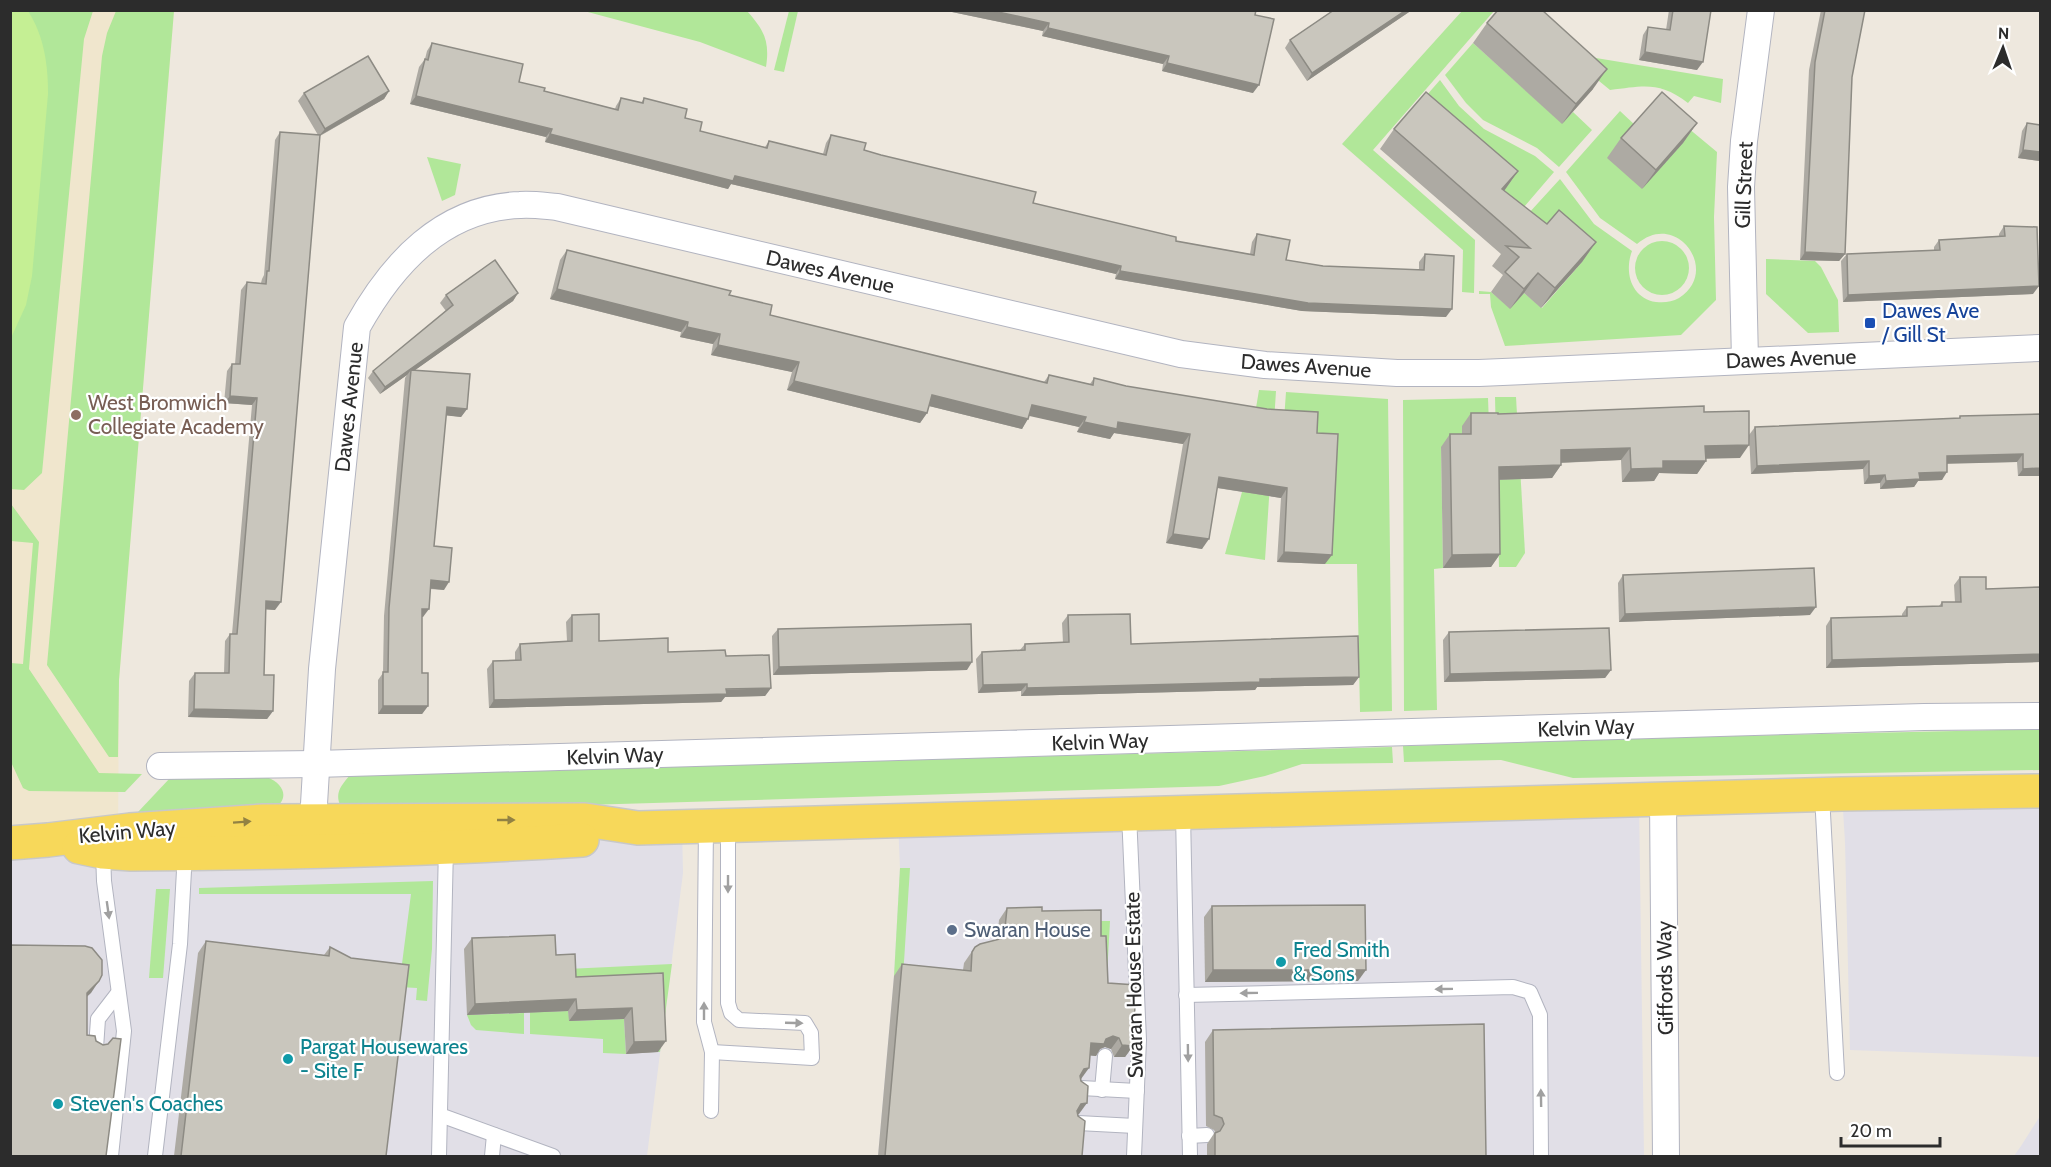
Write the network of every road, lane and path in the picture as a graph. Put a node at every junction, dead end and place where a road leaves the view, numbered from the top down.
1 (1761, 10) edge
2 (2040, 348) edge
3 (1745, 360) junction
4 (2040, 716) edge
5 (316, 765) junction
6 (160, 766) dead end
7 (2040, 791) edge
8 (1822, 795) junction
9 (1663, 800) junction
10 (1129, 814) junction
11 (1183, 814) junction
12 (313, 821) junction
13 (717, 826) junction
14 (638, 828) junction
15 (447, 834) junction
16 (184, 840) junction
17 (103, 842) junction
18 (10, 843) edge
19 (118, 993) junction
20 (1186, 995) junction
21 (96, 1048) edge
22 (712, 1052) junction
23 (1105, 1056) edge
24 (1837, 1073) dead end
25 (1081, 1088) edge
26 (1102, 1090) junction
27 (1137, 1091) junction
28 (711, 1111) dead end
29 (440, 1115) junction
30 (1078, 1123) edge
31 (1135, 1126) junction
32 (494, 1135) junction
33 (1207, 1135) dead end
34 (1189, 1136) junction
35 (111, 1156) edge
36 (155, 1156) edge
37 (439, 1156) edge
38 (492, 1156) edge
39 (553, 1156) edge
40 (1134, 1156) edge
41 (1190, 1156) edge
42 (1541, 1156) edge
43 (1666, 1156) edge

1 - 3 street, Gill Street
2 - 3 street, Dawes Avenue
3 - 5 street, Dawes Avenue
4 - 5 street, Kelvin Way
5 - 6 street, Kelvin Way
5 - 12 street, Dawes Avenue
7 - 8 main road, Kelvin Way
8 - 9 main road, Kelvin Way
8 - 24 lane
9 - 11 main road, Kelvin Way
9 - 43 street, Giffords Way
10 - 11 main road, Kelvin Way
10 - 13 main road, Kelvin Way
10 - 27 lane, Swaran House Estate
11 - 20 lane
12 - 15 main road, Kelvin Way
16 -> 12 main road, Kelvin Way
13 - 14 main road, Kelvin Way
22 -> 13 lane
13 -> 22 lane
15 -> 14 main road, Kelvin Way
14 - 15 main road, Kelvin Way
15 - 16 main road, Kelvin Way
15 - 29 lane
16 - 17 main road, Kelvin Way
16 - 36 lane
17 - 18 main road, Kelvin Way
17 -> 19 lane
19 - 21 lane
19 - 35 lane
20 -> 34 lane
42 -> 20 lane
22 - 28 lane
23 - 26 lane
25 - 26 lane
26 - 27 lane
27 - 31 lane, Swaran House Estate
29 - 32 lane
29 - 37 lane
30 - 31 lane
31 - 40 lane, Swaran House Estate
32 - 38 lane
32 - 39 lane
33 - 34 lane
34 - 41 lane

